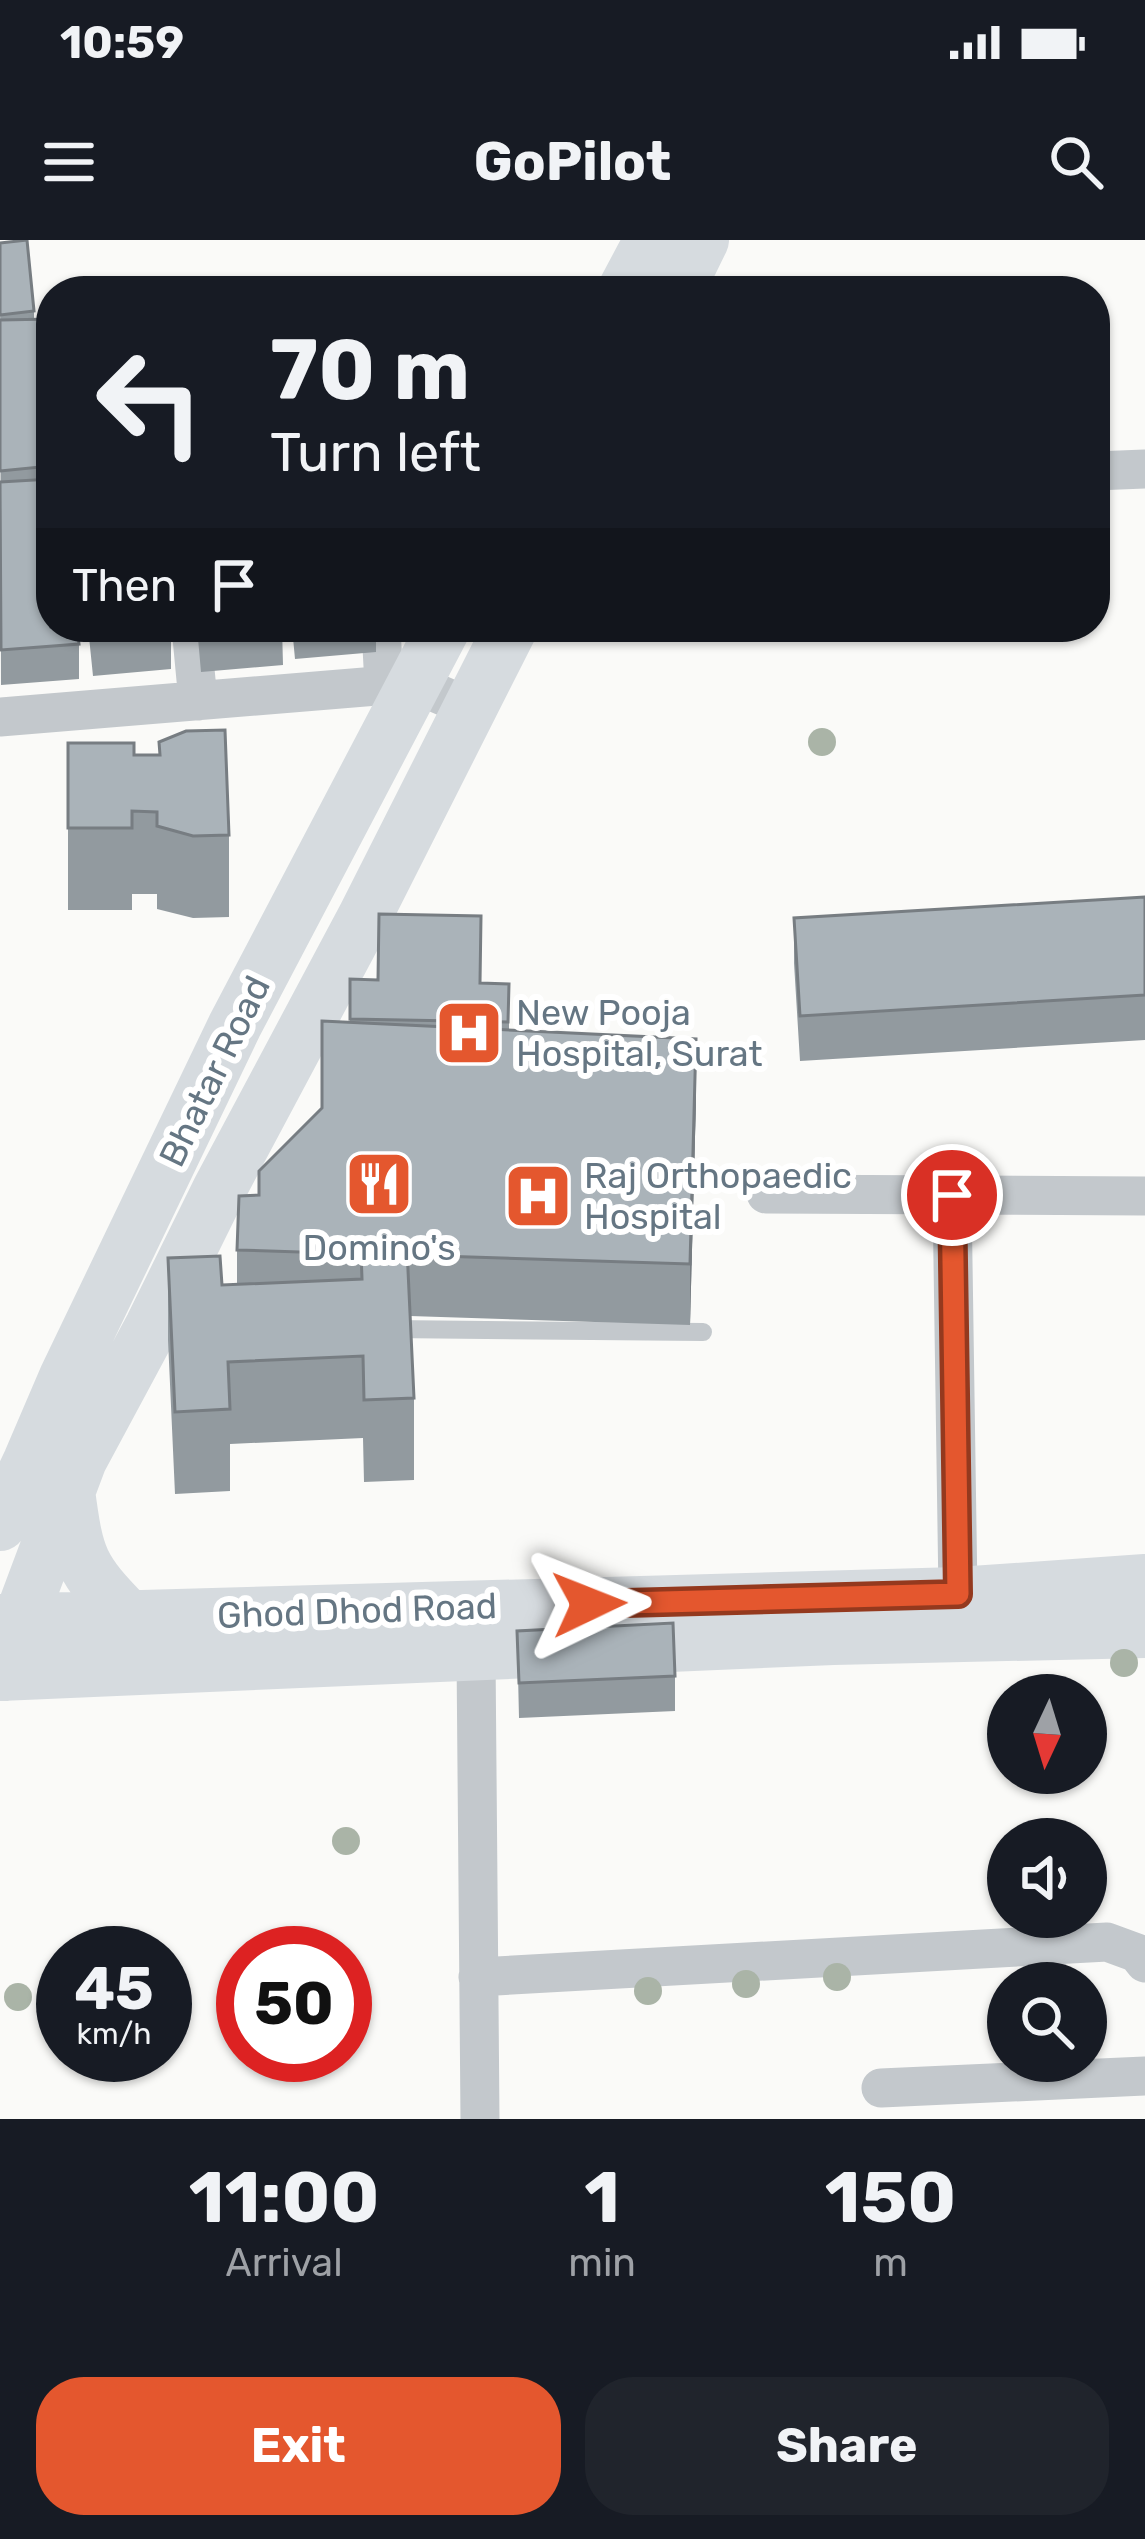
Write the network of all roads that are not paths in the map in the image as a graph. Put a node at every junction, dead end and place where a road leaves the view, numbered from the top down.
1 (651, 240) edge
2 (702, 240) edge
3 (632, 276) edge
4 (684, 276) edge
5 (1145, 469) edge
6 (1110, 470) edge
7 (192, 642) edge
8 (386, 642) edge
9 (432, 642) edge
10 (504, 642) edge
11 (399, 685) junction
12 (198, 701) junction
13 (471, 708) junction
14 (0, 717) edge
15 (766, 1194) dead end
16 (952, 1195) junction
17 (1145, 1196) edge
18 (368, 1328) edge
19 (703, 1333) dead end
20 (68, 1489) junction
21 (5, 1511) edge
22 (1145, 1581) edge
23 (958, 1594) junction
24 (128, 1617) junction
25 (10, 1620) edge
26 (1145, 1631) edge
27 (476, 1654) junction
28 (3, 1674) edge
29 (1145, 1964) edge
30 (478, 1977) junction
31 (1145, 2076) edge
32 (881, 2088) dead end
33 (480, 2119) edge

1 - 3 main road
2 - 4 main road
5 - 6 street
7 - 12 street
8 - 11 street
9 - 11 main road, Bhatar Road
10 - 13 main road
11 - 12 street
11 - 13 street
11 - 21 main road, Bhatar Road
12 - 14 street
13 - 20 main road
15 - 16 street
16 - 17 street
16 - 23 street
18 - 19 lane
20 - 24 main road
20 - 25 main road
22 - 23 main road, Ghod Dhod Road
23 - 24 main road, Ghod Dhod Road
24 - 25 main road, Ghod Dhod Road
25 - 28 main road
26 - 27 main road
27 - 28 main road
27 - 30 street
29 - 30 street
30 - 33 street
31 - 32 street

